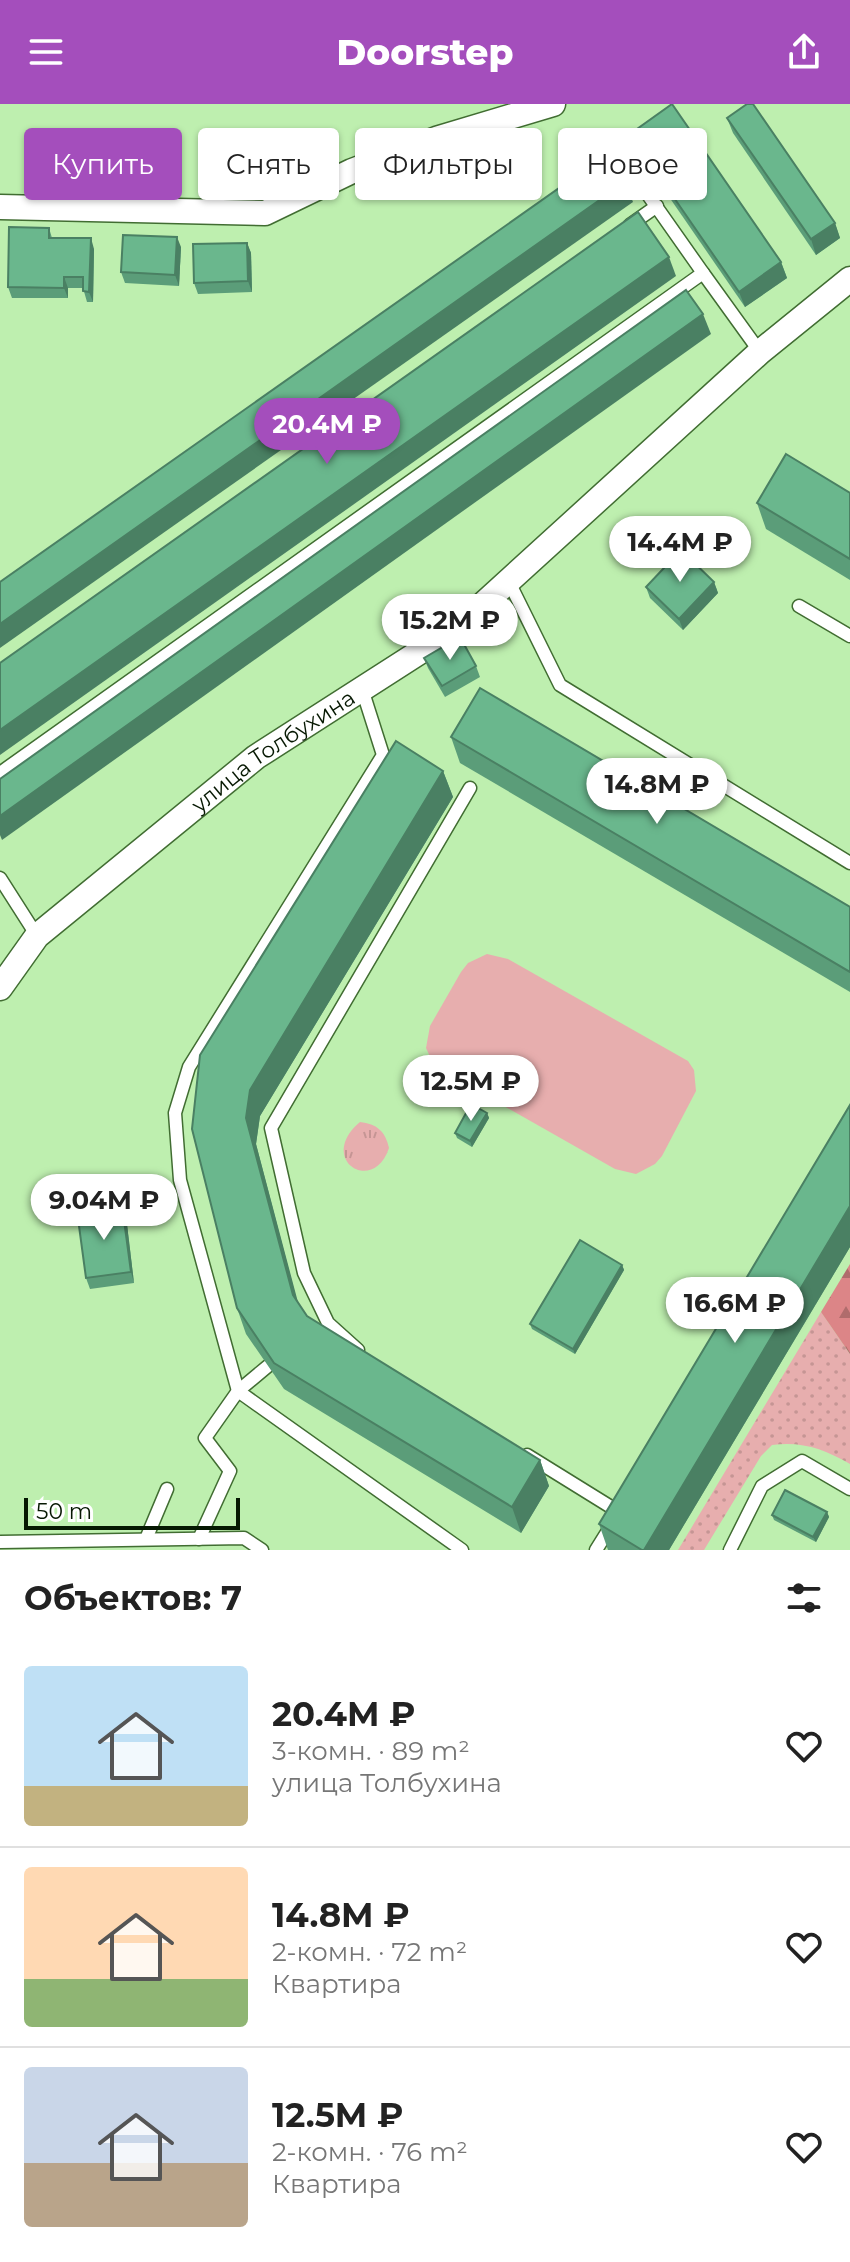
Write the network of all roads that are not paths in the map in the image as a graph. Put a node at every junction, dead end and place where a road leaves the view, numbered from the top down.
1 (553, 104) edge
2 (653, 200) edge
3 (657, 206) junction
4 (0, 207) edge
5 (620, 231) edge
6 (703, 273) junction
7 (850, 279) edge
8 (760, 352) junction
9 (508, 580) junction
10 (799, 606) dead end
11 (850, 636) edge
12 (362, 689) junction
13 (0, 773) edge
14 (470, 788) dead end
15 (850, 863) edge
16 (0, 878) edge
17 (37, 936) junction
18 (0, 988) edge
19 (176, 1126) junction
20 (190, 1126) edge
21 (368, 1356) edge
22 (268, 1366) edge
23 (238, 1391) junction
24 (513, 1446) edge
25 (167, 1489) dead end
26 (850, 1489) edge
27 (627, 1498) edge
28 (619, 1512) junction
29 (146, 1539) junction
30 (199, 1539) junction
31 (0, 1542) edge
32 (54, 1545) edge
33 (262, 1550) edge
34 (462, 1550) edge
35 (596, 1550) edge
36 (730, 1550) edge

1 - 4 street
2 - 3 lane
3 - 5 lane
3 - 6 lane
6 - 8 lane
6 - 13 lane
7 - 8 street, улица Толбухина
8 - 9 street, улица Толбухина
9 - 12 street, улица Толбухина
9 - 15 lane
10 - 11 lane
12 - 17 street, улица Толбухина
12 - 19 lane
14 - 21 lane
16 - 17 lane
17 - 18 street, улица Толбухина
19 - 20 lane
19 - 23 lane
22 - 23 lane
23 - 30 lane
23 - 34 lane
24 - 28 lane
25 - 29 lane
26 - 36 lane
27 - 28 lane
28 - 35 lane
29 - 30 lane
29 - 32 lane
30 - 33 lane
31 - 32 lane

